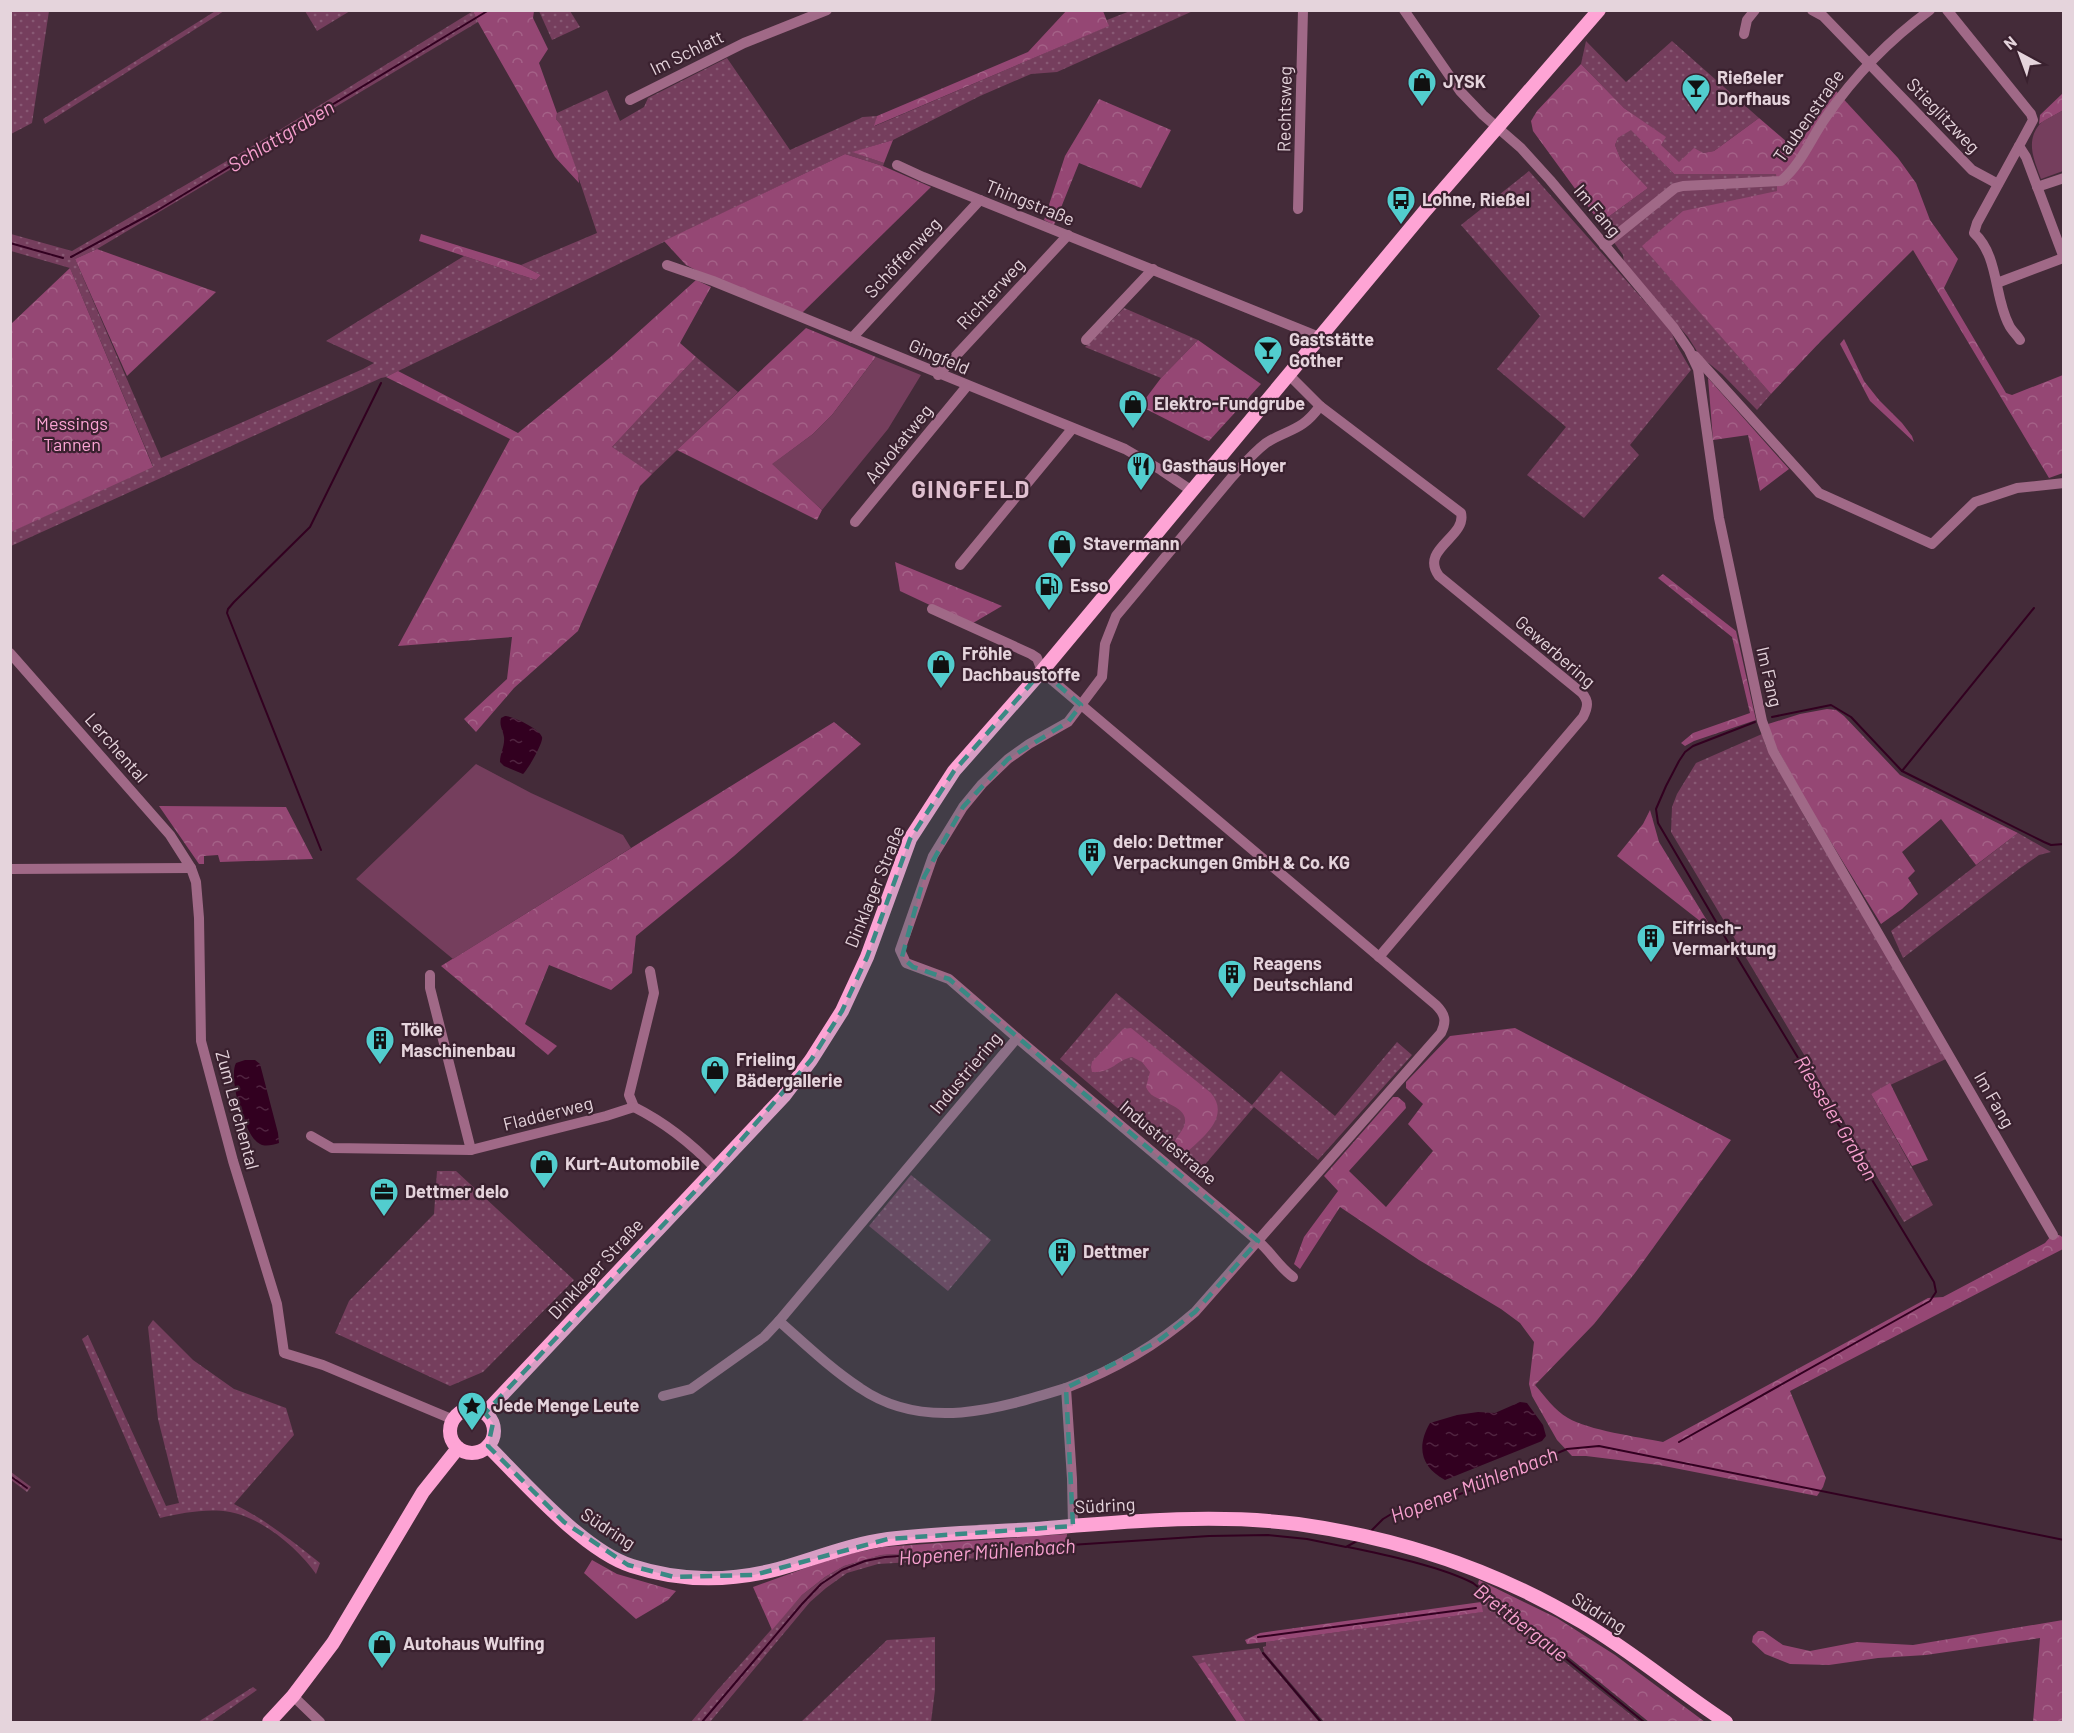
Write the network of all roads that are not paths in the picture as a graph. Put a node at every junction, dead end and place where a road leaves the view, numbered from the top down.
1 (827, 10) edge
2 (1303, 10) edge
3 (1404, 10) edge
4 (1599, 10) edge
5 (1755, 10) edge
6 (1812, 10) edge
7 (1930, 10) edge
8 (1947, 10) edge
9 (1744, 34) dead end
10 (1868, 63) junction
11 (630, 100) dead end
12 (1496, 127) junction
13 (2019, 146) junction
14 (897, 165) dead end
15 (2064, 178) edge
16 (1998, 184) junction
17 (2037, 187) junction
18 (980, 200) junction
19 (1298, 209) dead end
20 (1068, 235) junction
21 (1604, 245) junction
22 (2063, 258) edge
23 (667, 265) dead end
24 (1153, 269) junction
25 (1997, 283) junction
26 (1319, 337) junction
27 (852, 339) junction
28 (1086, 340) dead end
29 (2020, 340) dead end
30 (1689, 350) junction
31 (1288, 374) junction
32 (938, 375) junction
33 (968, 386) junction
34 (1320, 406) junction
35 (1072, 429) junction
36 (2064, 483) edge
37 (1192, 490) junction
38 (855, 522) dead end
39 (960, 565) dead end
40 (932, 609) dead end
41 (10, 653) edge
42 (1042, 671) junction
43 (1081, 705) junction
44 (191, 868) junction
45 (10, 869) edge
46 (1379, 957) junction
47 (650, 971) dead end
48 (430, 975) dead end
49 (1017, 1038) junction
50 (634, 1107) junction
51 (311, 1136) dead end
52 (471, 1150) junction
53 (716, 1169) junction
54 (2053, 1235) dead end
55 (1258, 1241) junction
56 (1293, 1277) dead end
57 (779, 1321) junction
58 (1066, 1388) junction
59 (663, 1396) dead end
60 (485, 1413) junction
61 (454, 1420) junction
62 (488, 1446) junction
63 (458, 1448) junction
64 (1073, 1526) junction
65 (293, 1696) junction
66 (269, 1722) edge
67 (320, 1722) edge
68 (1726, 1722) edge

1 - 11 street, Im Schlatt
2 - 19 street, Rechtsweg
3 - 12 street, Im Fang
4 - 12 main road, Dinklager Straße
5 - 9 street
6 - 10 street, Stieglitzweg
7 - 10 street, Taubenstraße
8 - 13 street
10 - 16 street, Stieglitzweg
10 - 21 street, Taubenstraße
12 - 21 street, Im Fang
12 - 26 main road, Dinklager Straße
13 - 16 street
13 - 17 street
14 - 18 street, Thingstraße
15 - 17 street
16 - 25 street
17 - 22 street
18 - 20 street, Thingstraße
18 - 27 street, Schöffenweg
20 - 24 street, Thingstraße
20 - 32 street, Richterweg
21 - 30 street, Im Fang
22 - 25 street
23 - 27 street, Gingfeld
24 - 26 street, Thingstraße
24 - 28 street
25 - 29 street
26 - 31 main road, Dinklager Straße
27 - 32 street, Gingfeld
30 - 36 street
30 - 54 street, Im Fang
31 - 34 street, Gewerbering
31 - 37 main road, Dinklager Straße
32 - 33 street, Gingfeld
33 - 35 street, Gingfeld
33 - 38 street, Advokatweg
34 - 43 street
34 - 46 street, Gewerbering
35 - 37 street, Gingfeld
35 - 39 street
37 - 42 main road, Dinklager Straße
40 - 42 street
41 - 44 street, Lerchental
42 - 43 street
42 - 53 main road, Dinklager Straße
43 - 46 street
43 - 49 street, Industriering
44 - 45 street
44 - 61 street, Zum Lerchental
46 - 55 street
47 - 50 street
48 - 52 street
49 - 55 street, Industriestraße
49 - 57 street, Industriering
50 - 52 street, Fladderweg
50 - 53 street
51 - 52 street, Fladderweg
53 - 60 main road, Dinklager Straße
55 - 56 street, Industriestraße
55 - 58 street
57 - 58 street
57 - 59 street, Industriering
58 - 64 street
60 - 61 main road
60 - 62 main road
61 - 63 main road
62 - 63 main road
62 - 64 main road, Südring
63 - 65 main road
64 - 68 main road, Südring
65 - 66 main road
65 - 67 street

